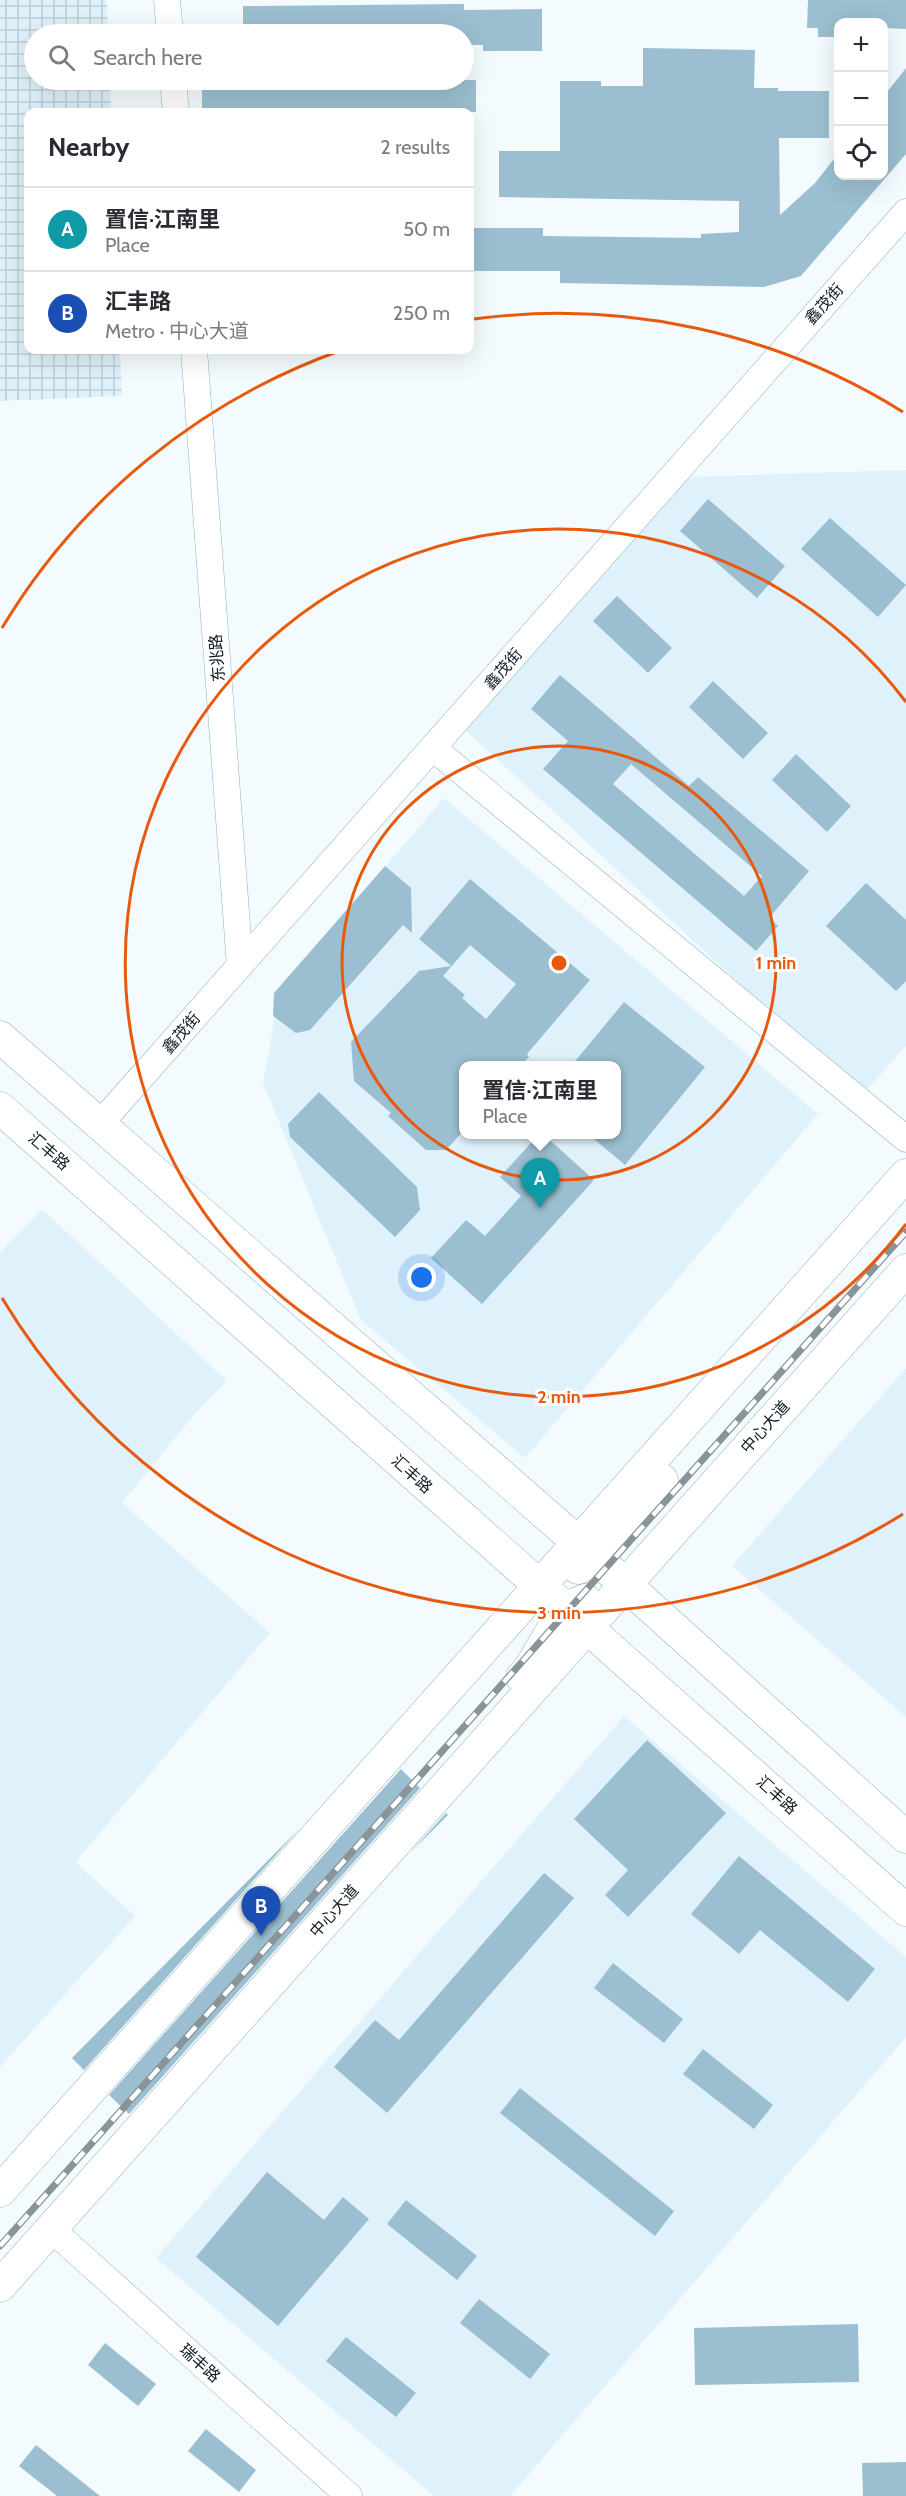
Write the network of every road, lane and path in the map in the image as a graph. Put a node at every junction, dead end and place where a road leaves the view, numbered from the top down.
1 (167, 0) edge
2 (169, 24) edge
3 (174, 90) edge
4 (176, 108) edge
5 (906, 212) edge
6 (194, 354) edge
7 (433, 748) junction
8 (240, 966) junction
9 (0, 1037) edge
10 (0, 1108) edge
11 (99, 1125) junction
12 (906, 1139) edge
13 (906, 1175) edge
14 (906, 1270) edge
15 (796, 1298) junction
16 (644, 1500) junction
17 (678, 1524) junction
18 (587, 1551) junction
19 (625, 1585) junction
20 (539, 1586) junction
21 (576, 1617) junction
22 (906, 1837) edge
23 (906, 1910) edge
24 (0, 2191) edge
25 (81, 2196) junction
26 (51, 2229) junction
27 (0, 2286) edge
28 (349, 2496) edge

1 - 2 street
3 - 4 street
5 - 7 street, 鑫茂街
6 - 8 street, 东兆路
7 - 8 street, 鑫茂街
7 - 12 street
8 - 11 street, 鑫茂街
9 - 11 main road
10 - 20 main road, 汇丰路
11 - 18 main road
13 - 15 main road
14 - 17 main road, 中心大道
15 - 16 main road
15 - 18 main road
16 - 17 main road
16 - 18 main road
17 - 19 main road, 中心大道
18 - 19 main road
18 - 20 main road
19 - 21 main road, 中心大道
19 - 22 main road
20 - 21 main road, 汇丰路
20 - 24 main road
21 - 23 main road, 汇丰路
21 - 25 main road, 中心大道
21 - 25 main road, 中心大道
25 - 26 main road, 中心大道
26 - 27 main road, 中心大道
26 - 28 street, 瑞丰路

